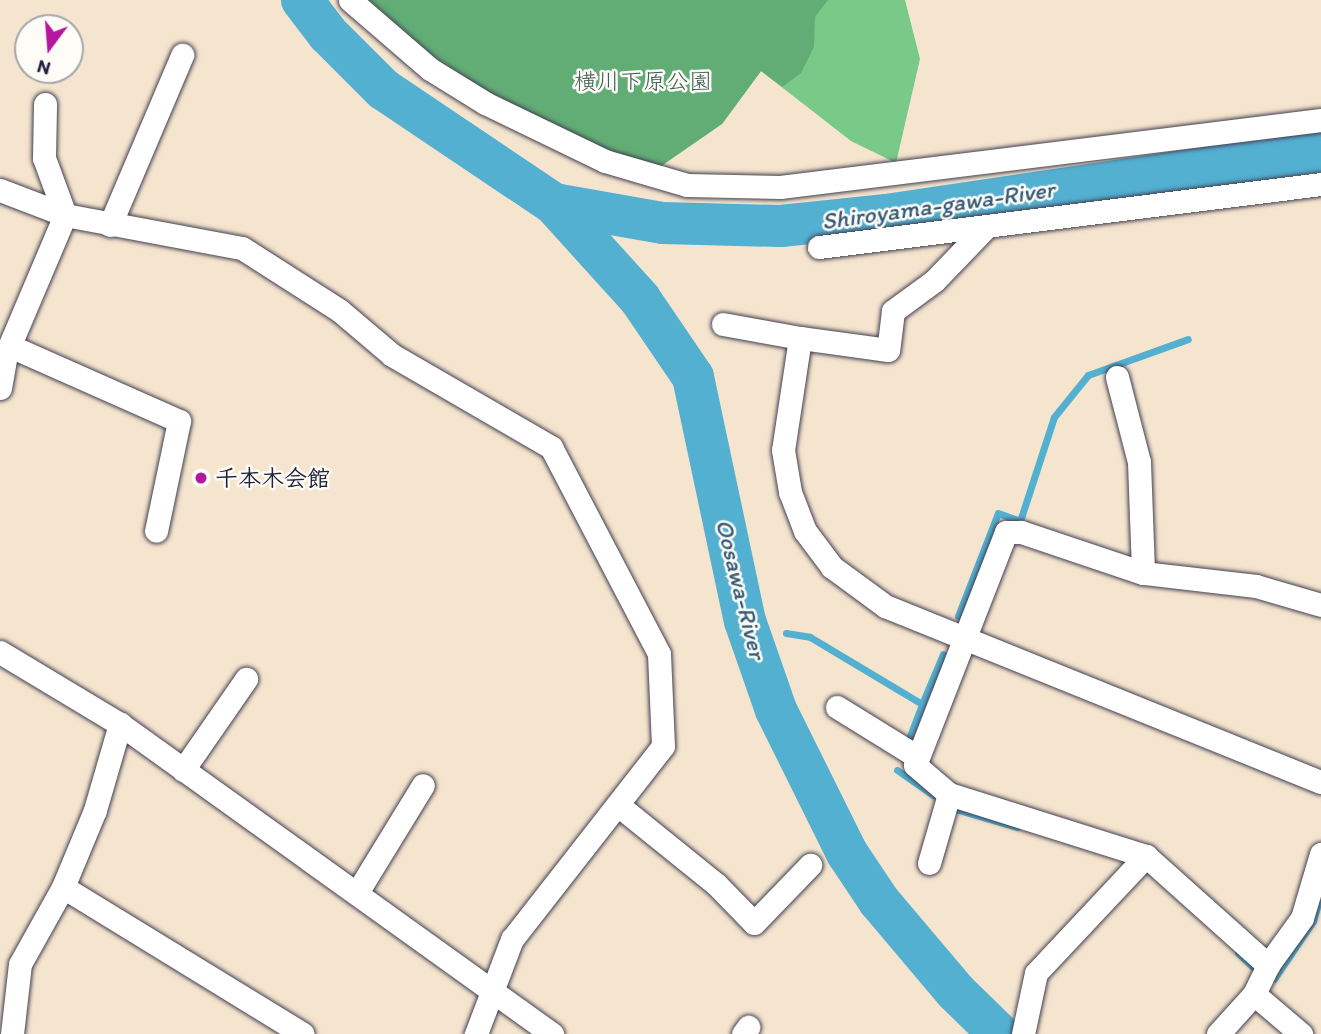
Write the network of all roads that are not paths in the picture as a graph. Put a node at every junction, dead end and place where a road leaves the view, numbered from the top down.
1 (350, 0) edge
2 (182, 55) dead end
3 (45, 104) dead end
4 (1321, 120) edge
5 (1321, 184) edge
6 (0, 190) edge
7 (65, 215) junction
8 (110, 225) junction
9 (987, 226) junction
10 (819, 247) dead end
11 (723, 324) dead end
12 (800, 338) junction
13 (10, 346) junction
14 (1117, 377) dead end
15 (0, 388) edge
16 (156, 531) dead end
17 (1143, 573) junction
18 (1321, 605) edge
19 (962, 639) junction
20 (0, 652) edge
21 (246, 679) dead end
22 (837, 707) dead end
23 (120, 724) junction
24 (916, 756) junction
25 (183, 770) junction
26 (1321, 782) edge
27 (423, 785) dead end
28 (949, 794) junction
29 (618, 805) junction
30 (1321, 854) edge
31 (1146, 856) junction
32 (929, 863) dead end
33 (810, 866) dead end
34 (63, 887) junction
35 (358, 891) junction
36 (1268, 965) junction
37 (491, 990) junction
38 (1254, 994) junction
39 (12, 1034) edge
40 (303, 1034) edge
41 (476, 1034) edge
42 (552, 1034) edge
43 (1023, 1034) edge
44 (1219, 1034) edge
45 (1301, 1034) edge

1 - 4 street
2 - 8 street
3 - 7 street
5 - 9 street
6 - 7 street
7 - 8 street
7 - 13 street
8 - 29 street
9 - 10 street
9 - 12 street
11 - 12 street
12 - 19 street
13 - 15 street
13 - 16 street
14 - 17 street
17 - 18 street
17 - 19 street
19 - 24 street
19 - 26 street
20 - 23 street
21 - 25 street
22 - 24 street
23 - 25 street
23 - 34 street
24 - 28 street
25 - 35 street
27 - 35 street
28 - 31 street
28 - 32 street
29 - 33 street
29 - 37 street
30 - 36 street
31 - 36 street
31 - 43 street
34 - 39 street
34 - 40 street
35 - 37 street
36 - 38 street
37 - 41 street
37 - 42 street
38 - 44 street
38 - 45 street

